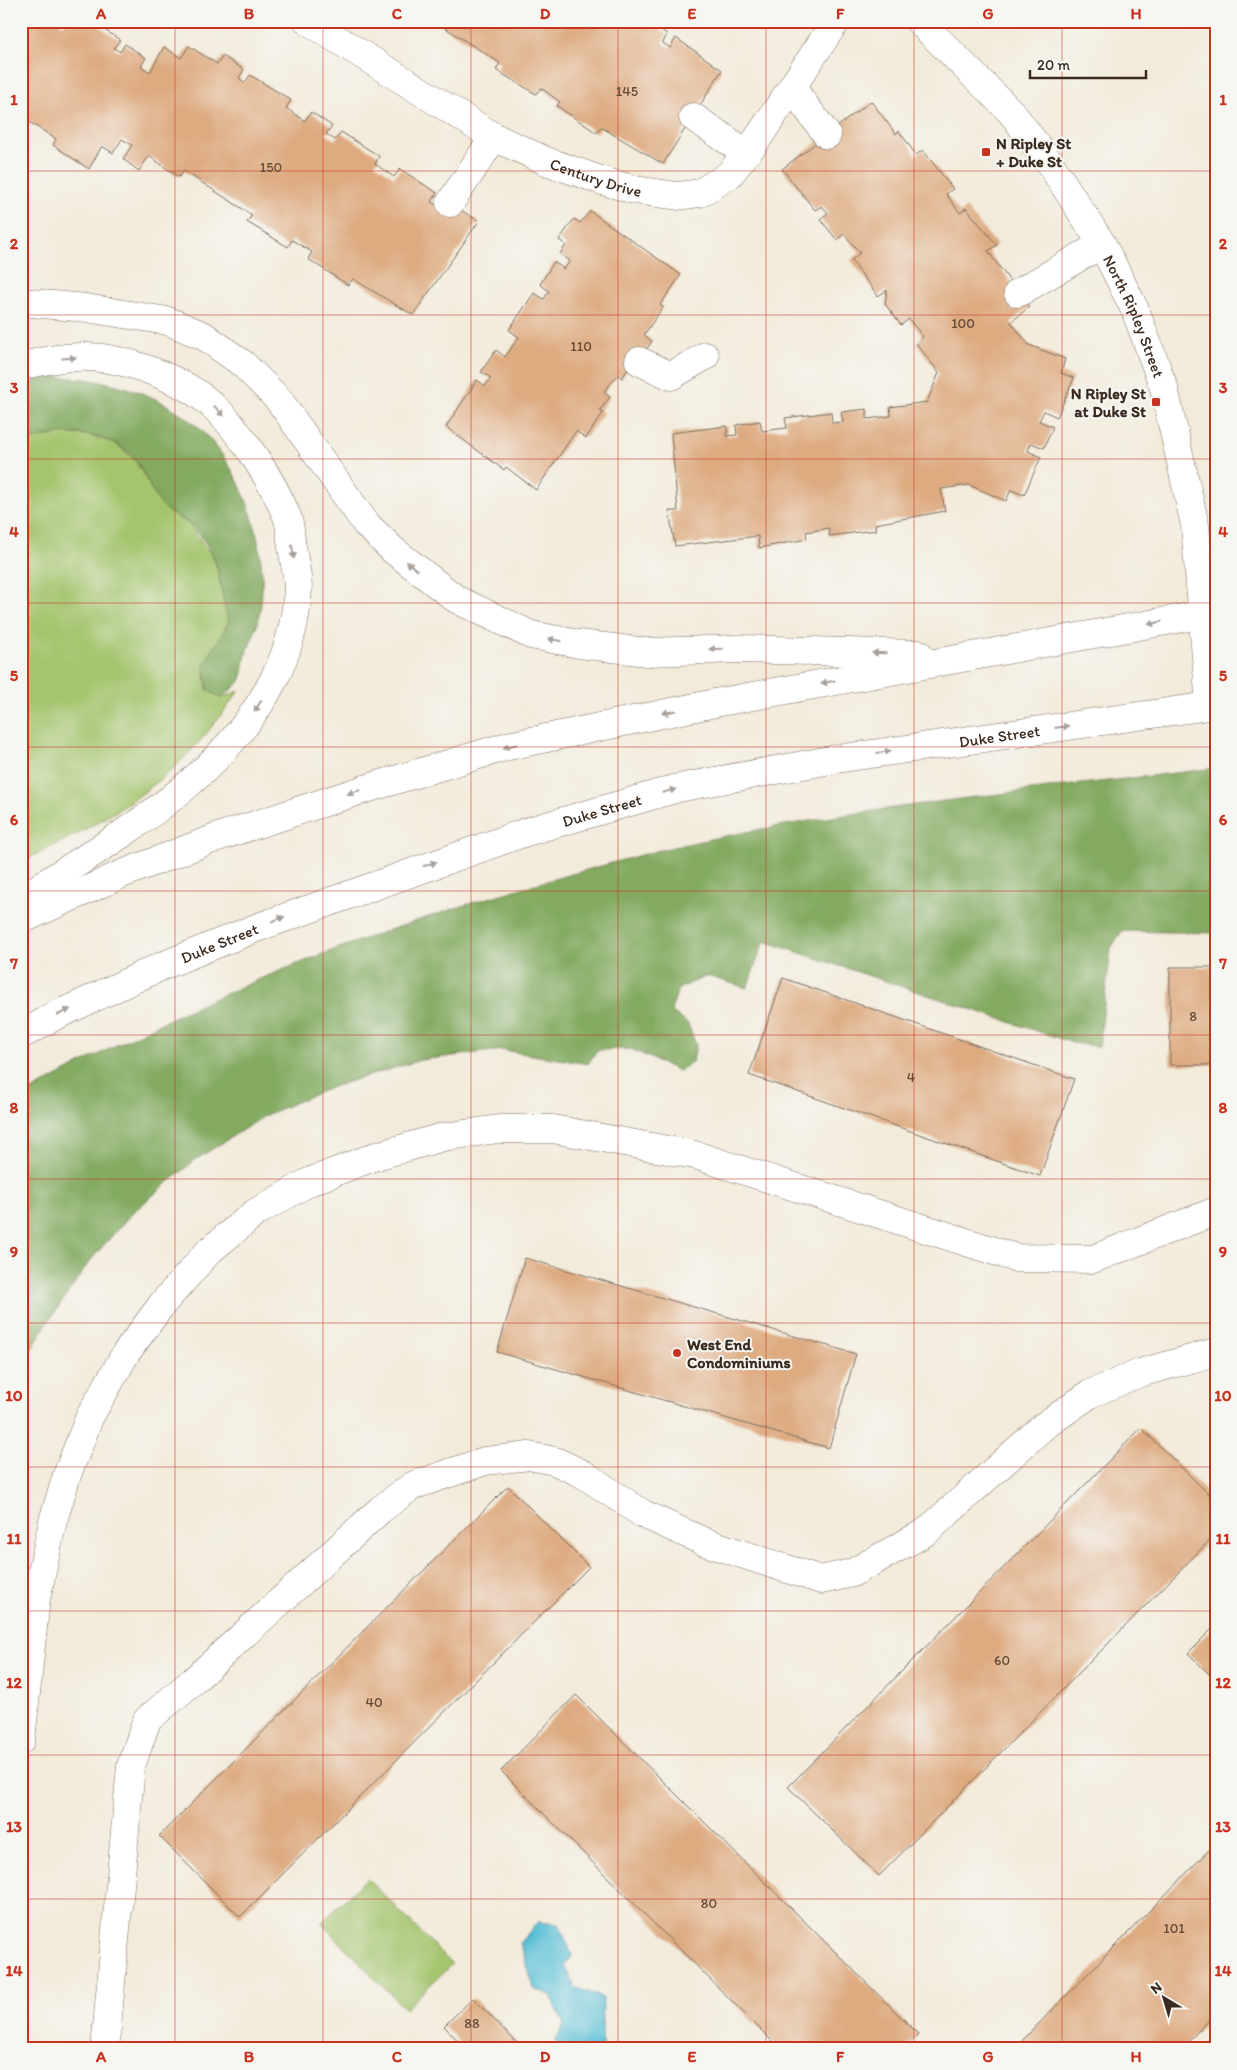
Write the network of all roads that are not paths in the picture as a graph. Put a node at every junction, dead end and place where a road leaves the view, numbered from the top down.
1 (308, 21) edge
2 (836, 21) edge
3 (919, 21) edge
4 (792, 88) junction
5 (693, 117) dead end
6 (827, 135) dead end
7 (494, 137) junction
8 (746, 153) junction
9 (450, 203) dead end
10 (1102, 244) junction
11 (1018, 292) dead end
12 (21, 302) edge
13 (705, 356) dead end
14 (639, 362) dead end
15 (21, 366) edge
16 (1209, 613) edge
17 (980, 656) junction
18 (1213, 705) edge
19 (21, 899) edge
20 (21, 920) edge
21 (21, 1035) edge
22 (1216, 1211) edge
23 (1216, 1352) edge
24 (21, 1740) edge
25 (105, 2049) edge

1 - 7 main road, Century Drive
2 - 4 main road, Century Drive
3 - 10 main road, North Ripley Street
4 - 6 main road
4 - 8 main road, Century Drive
5 - 8 main road
7 - 8 main road, Century Drive
7 - 9 main road
10 - 11 main road
10 - 16 main road, North Ripley Street
17 -> 12 main road
13 - 14 main road
15 -> 19 main road
16 -> 17 main road
16 - 18 main road, North Ripley Street
17 -> 20 main road
21 -> 18 main road, Duke Street
22 - 24 main road
23 - 25 main road

